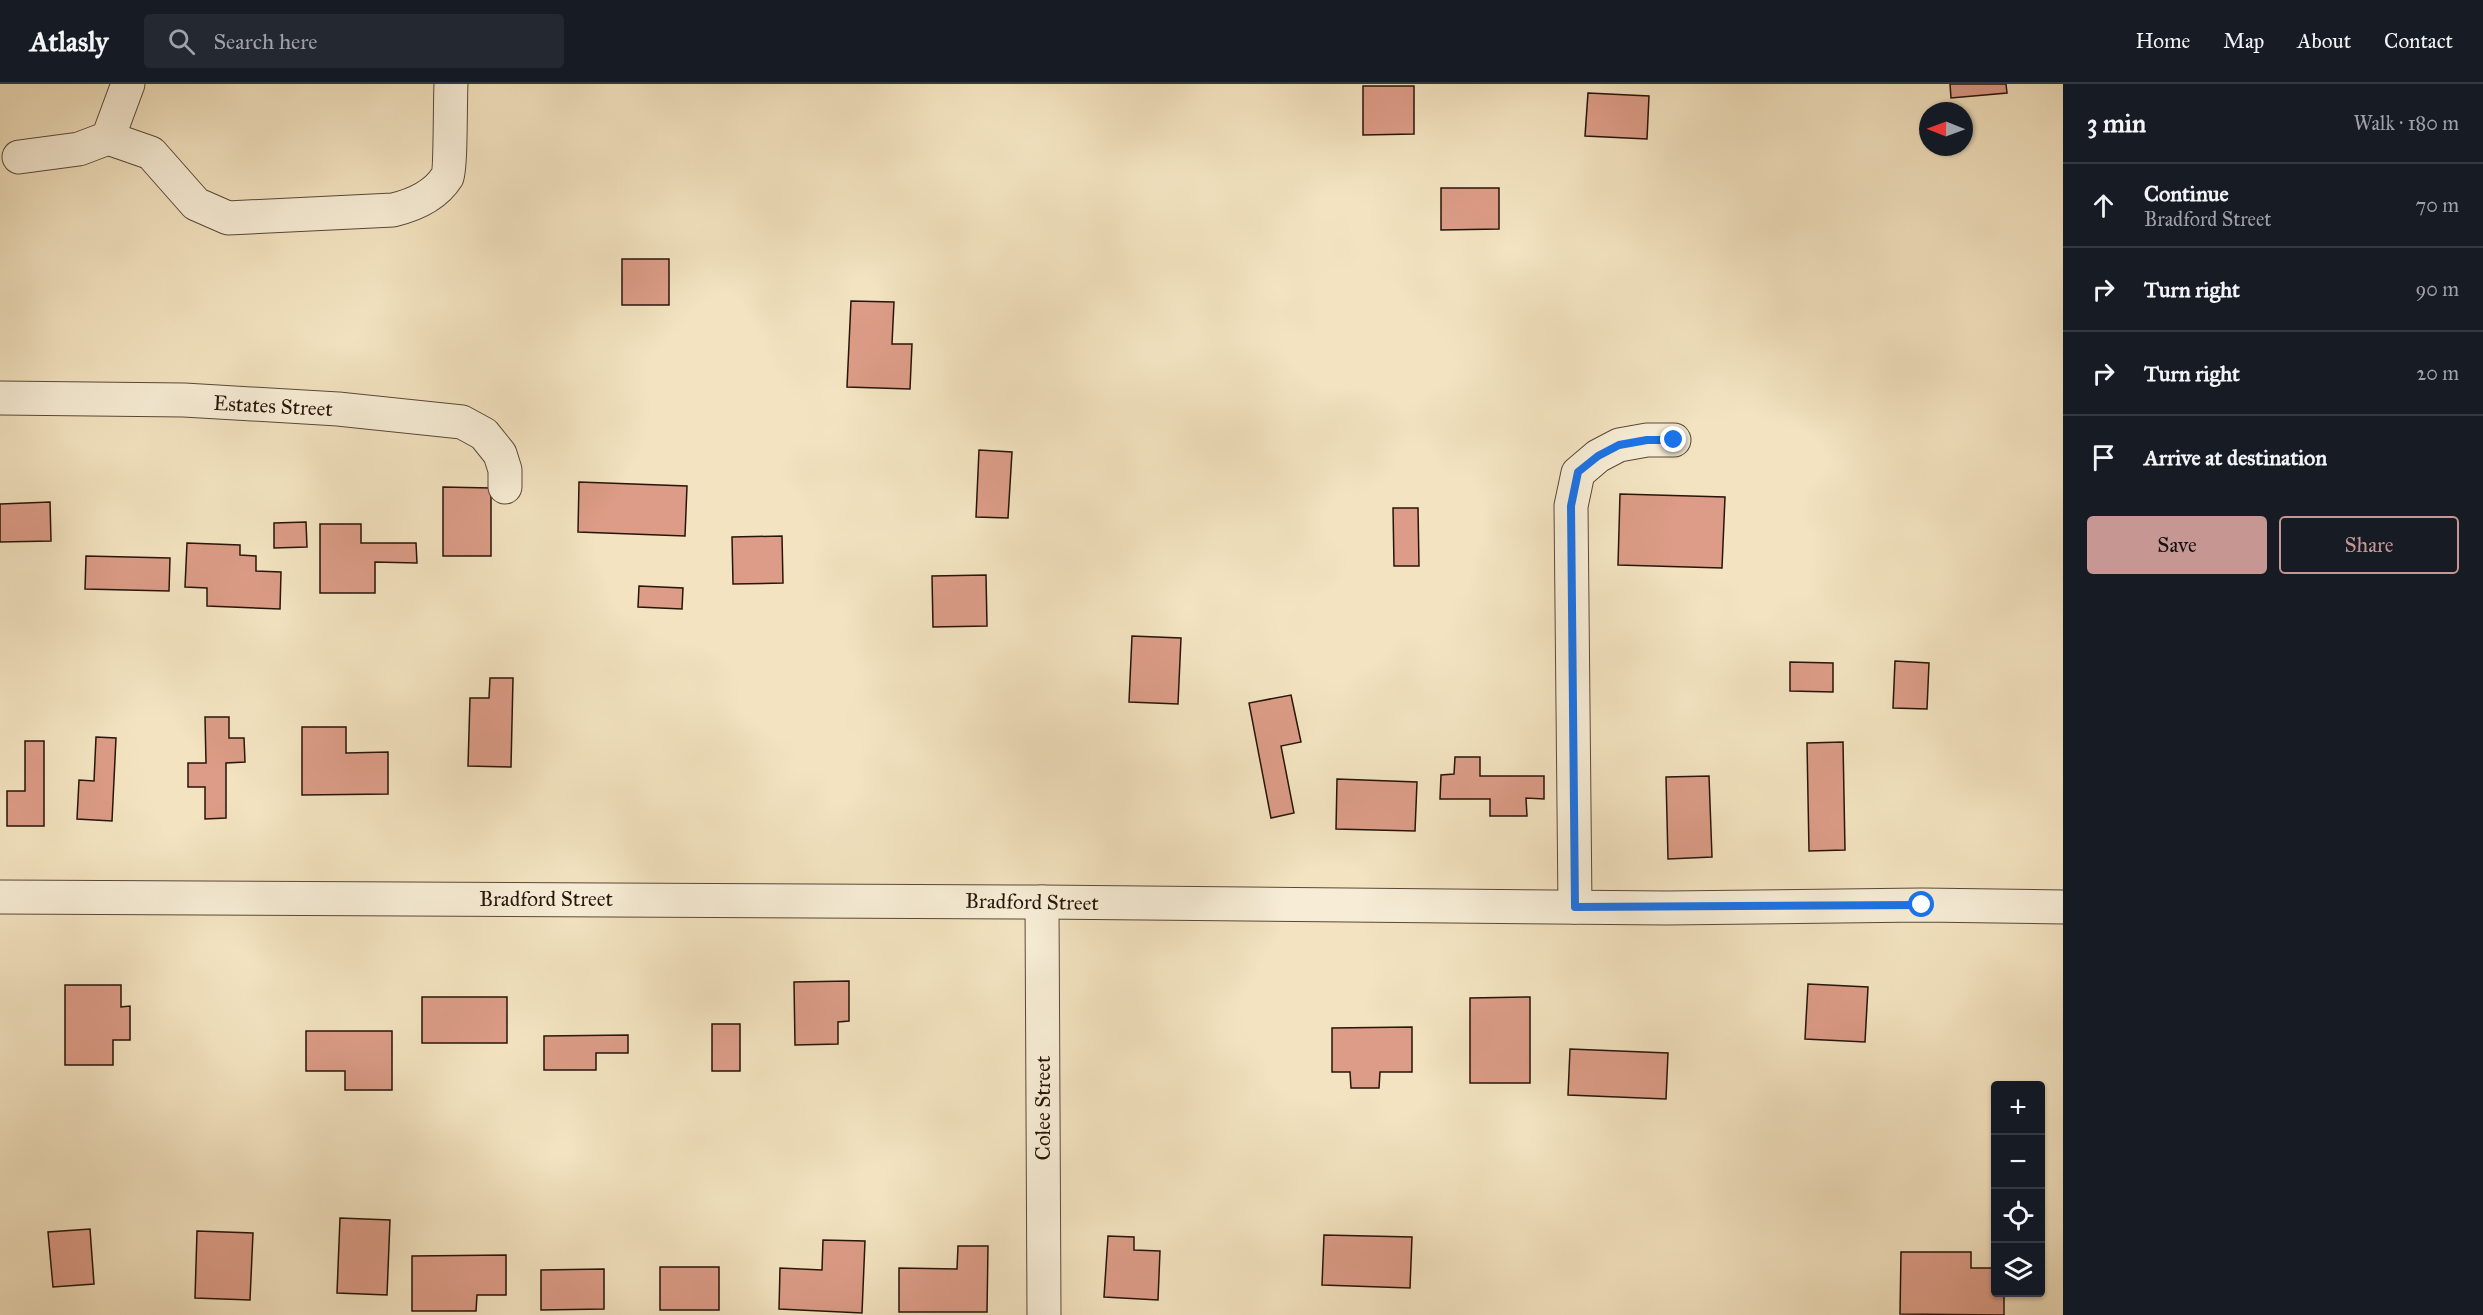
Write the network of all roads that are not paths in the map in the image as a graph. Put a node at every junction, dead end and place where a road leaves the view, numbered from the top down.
1 (129, 84) edge
2 (451, 84) edge
3 (108, 138) junction
4 (19, 156) dead end
5 (0, 398) edge
6 (1674, 440) dead end
7 (505, 486) dead end
8 (0, 897) edge
9 (1042, 902) junction
10 (1575, 907) junction
11 (2063, 907) edge
12 (1044, 1315) edge

1 - 3 street
2 - 3 street
3 - 4 street
5 - 7 street, Estates Street
6 - 10 street
8 - 9 street, Bradford Street
9 - 10 street, Bradford Street
9 - 12 street, Colee Street
10 - 11 street, Bradford Street

